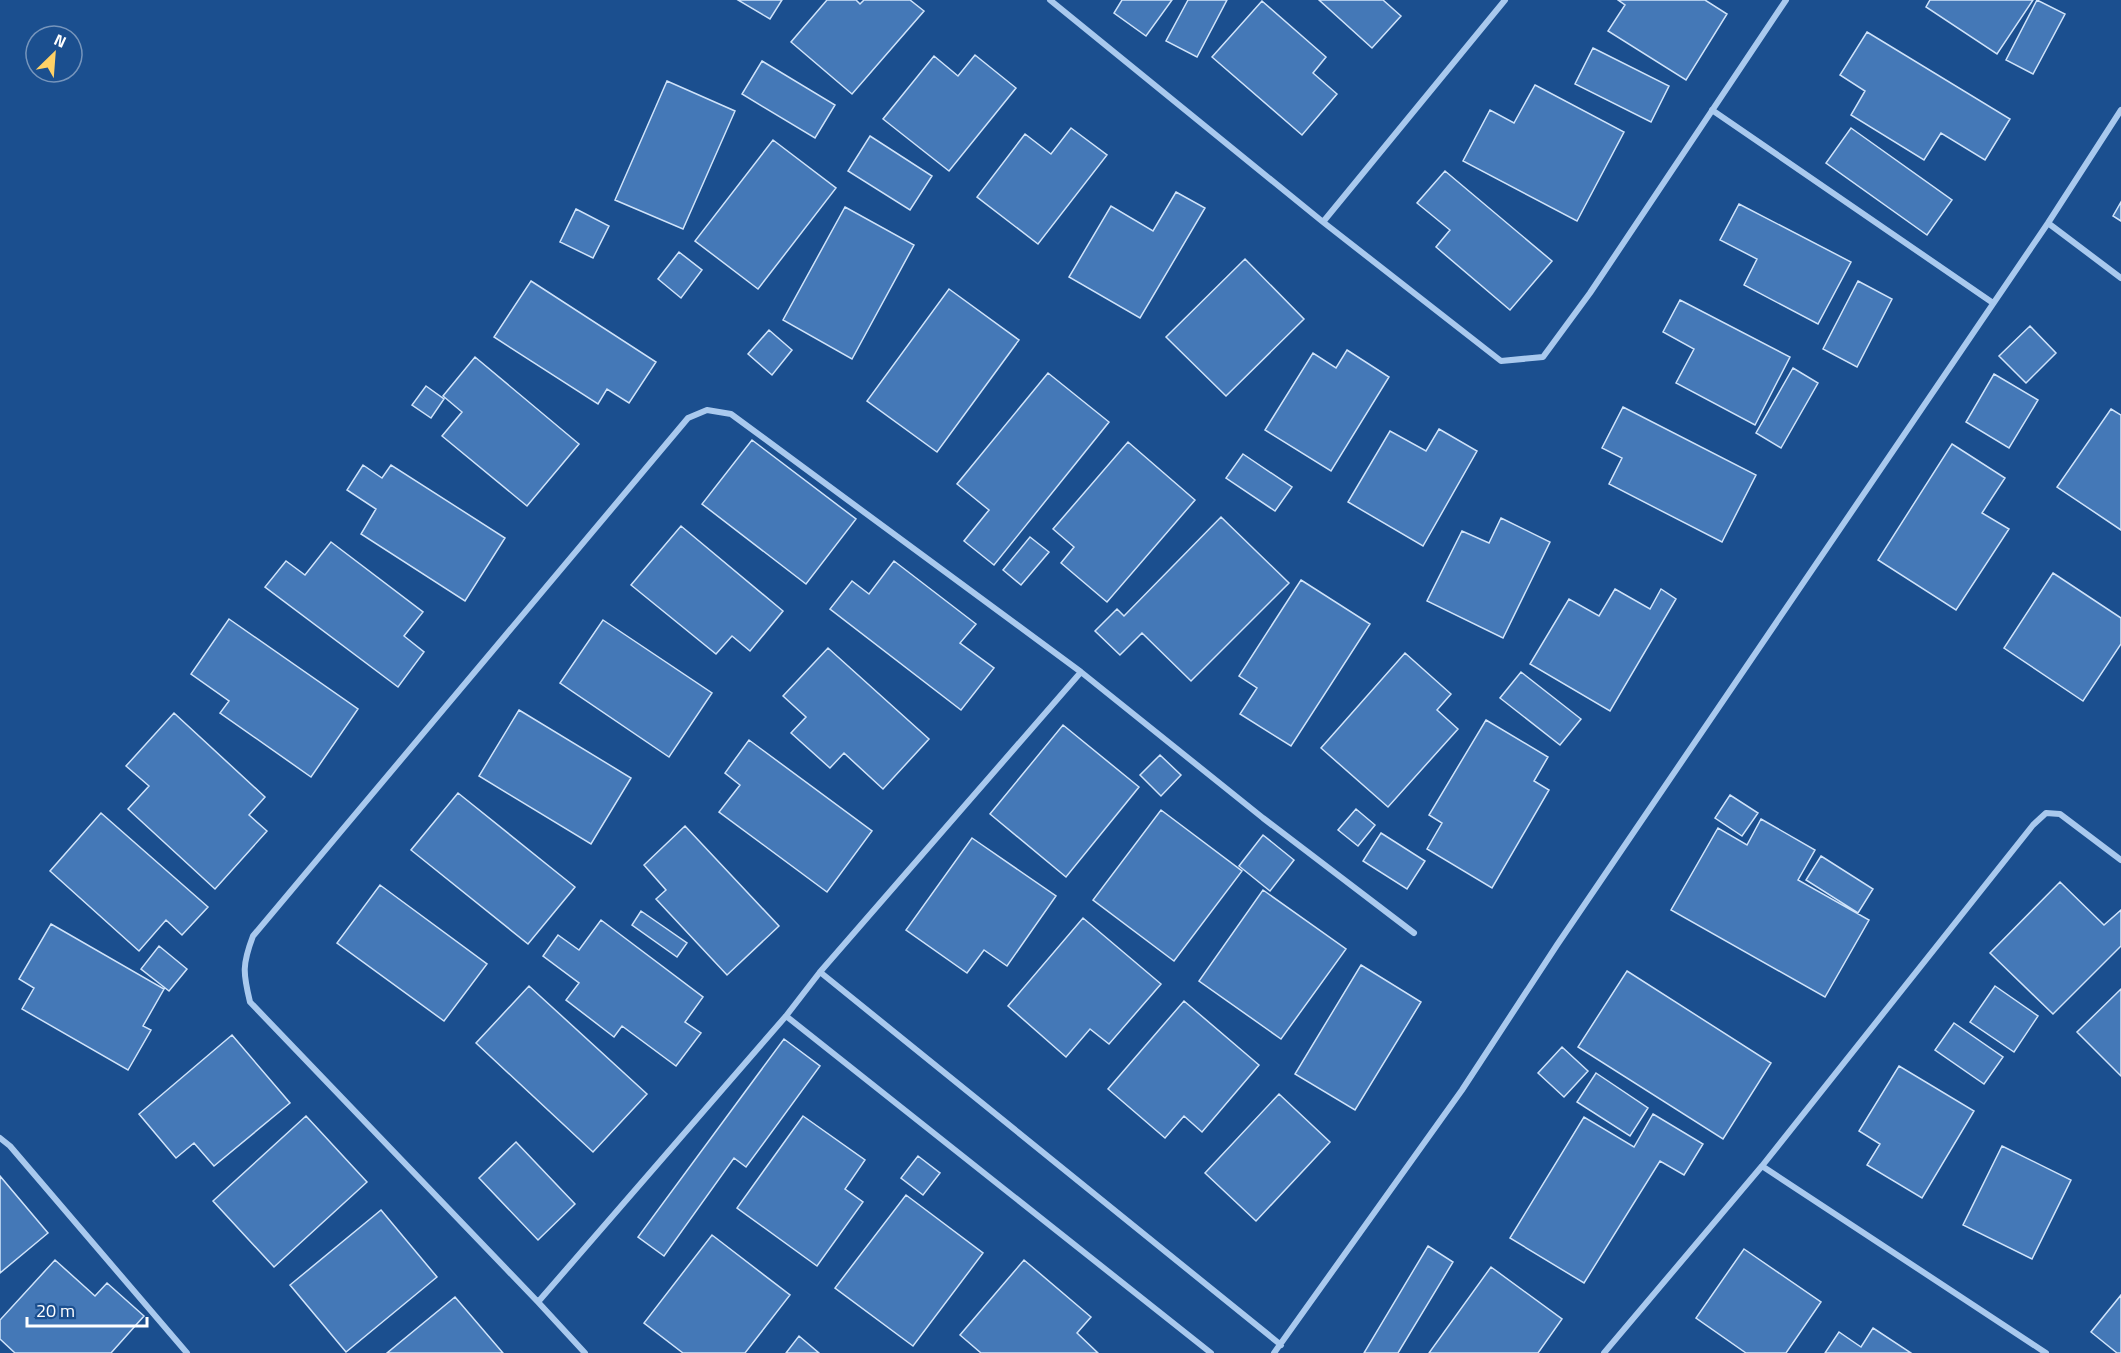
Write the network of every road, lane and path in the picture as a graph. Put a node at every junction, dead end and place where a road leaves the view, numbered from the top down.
1 (1050, 0) edge
2 (1505, 0) edge
3 (1786, 0) edge
4 (1712, 110) junction
5 (2121, 111) edge
6 (1323, 222) junction
7 (2048, 223) junction
8 (2121, 278) edge
9 (1993, 303) junction
10 (1081, 672) junction
11 (2121, 860) edge
12 (1414, 933) dead end
13 (820, 972) junction
14 (786, 1016) junction
15 (0, 1138) edge
16 (1762, 1166) junction
17 (538, 1302) junction
18 (1281, 1345) junction
19 (187, 1353) edge
20 (585, 1353) edge
21 (1211, 1353) edge
22 (1274, 1353) edge
23 (1604, 1353) edge
24 (2046, 1353) edge

1 - 6 street
2 - 6 street
3 - 4 street
4 - 6 street
4 - 9 street
5 - 7 street
7 - 8 street
7 - 9 street
9 - 18 street
10 - 12 street
10 - 13 street
10 - 17 street
11 - 16 street
13 - 14 street
13 - 18 street
14 - 17 street
14 - 21 street
15 - 19 street
16 - 23 street
16 - 24 street
17 - 20 street
18 - 22 street

